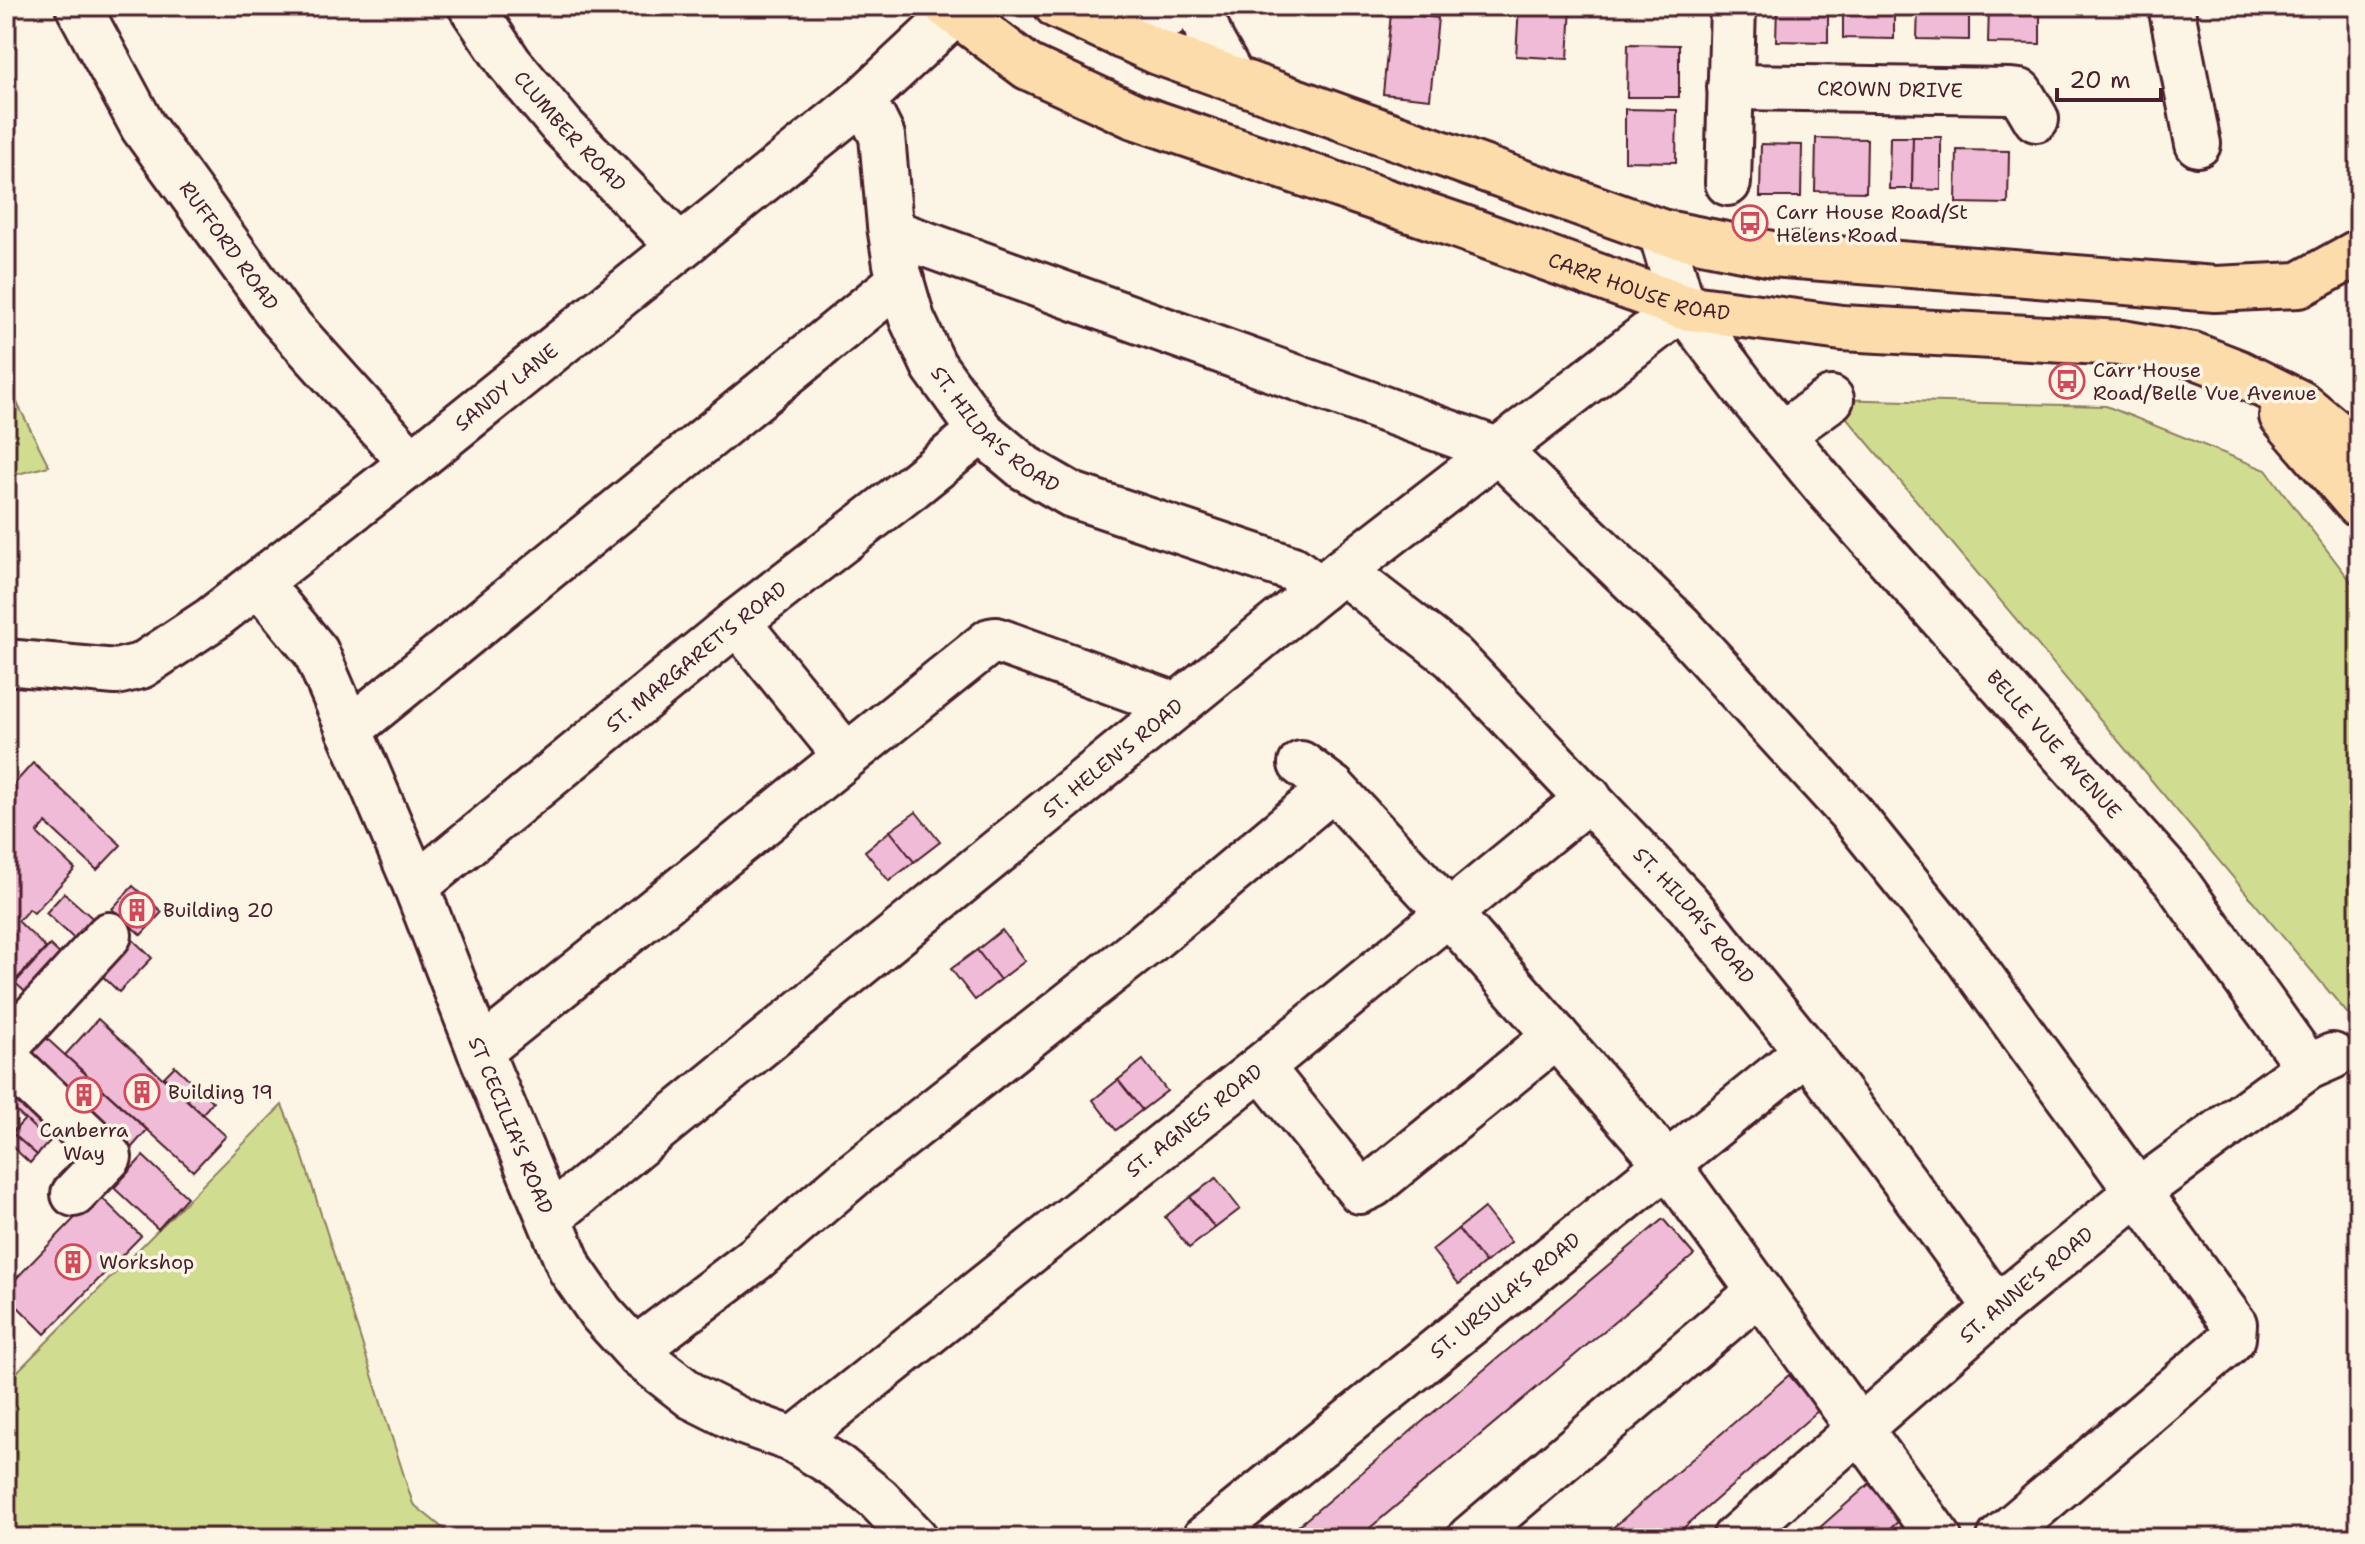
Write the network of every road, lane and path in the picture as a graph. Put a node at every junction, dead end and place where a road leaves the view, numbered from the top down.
1 (78, 6) edge
2 (471, 6) edge
3 (1057, 6) edge
4 (1178, 6) edge
5 (1198, 6) edge
6 (1733, 6) edge
7 (2171, 6) edge
8 (955, 9) edge
9 (1122, 36) junction
10 (1233, 79) junction
11 (1730, 87) junction
12 (859, 103) junction
13 (2036, 119) dead end
14 (2198, 144) dead end
15 (1728, 183) dead end
16 (892, 232) junction
17 (1661, 232) junction
18 (679, 246) junction
19 (2359, 252) edge
20 (901, 280) junction
21 (1683, 307) junction
22 (2237, 372) junction
23 (1831, 399) dead end
24 (981, 431) junction
25 (1782, 434) junction
26 (1497, 450) junction
27 (2359, 452) edge
28 (412, 463) junction
29 (2359, 505) edge
30 (1331, 580) junction
31 (260, 584) junction
32 (737, 622) junction
33 (6, 662) edge
34 (1176, 705) junction
35 (349, 730) junction
36 (846, 756) junction
37 (1589, 798) junction
38 (416, 886) junction
39 (1449, 913) junction
40 (109, 935) dead end
41 (1556, 1036) junction
42 (6, 1047) edge
43 (480, 1051) junction
44 (1807, 1051) junction
45 (6, 1059) edge
46 (2321, 1061) joint
47 (1261, 1067) junction
48 (1668, 1165) junction
49 (2139, 1191) junction
50 (74, 1194) dead end
51 (550, 1217) junction
52 (1760, 1291) junction
53 (1997, 1308) junction
54 (635, 1350) junction
55 (1860, 1426) junction
56 (794, 1440) junction
57 (915, 1538) edge
58 (1205, 1538) edge
59 (1470, 1538) edge
60 (1735, 1538) edge
61 (1939, 1538) edge
62 (2000, 1538) edge

1 - 28 street, RUFFORD ROAD
2 - 18 street, CLUMBER ROAD
3 - 9 highway
4 - 9 street
5 - 10 street
6 - 11 street
7 - 14 street
8 - 12 street, SANDY LANE
8 - 21 highway, CARR HOUSE ROAD
9 - 10 highway
10 - 17 highway
11 - 13 street, CROWN DRIVE
11 - 15 street
12 - 16 street, ST. HILDA'S ROAD
12 - 18 street, SANDY LANE
16 - 20 street, ST. HILDA'S ROAD
16 - 26 street
17 - 19 highway
17 - 21 street
18 - 28 street, SANDY LANE
20 - 24 street, ST. HILDA'S ROAD
20 - 35 street
21 - 22 highway, CARR HOUSE ROAD
21 - 25 street, BELLE VUE AVENUE
21 - 26 street, ST. HELEN'S ROAD
22 - 27 highway, CARR HOUSE ROAD
22 - 29 highway
23 - 25 street
24 - 30 street, ST. HILDA'S ROAD
24 - 32 street, ST. MARGARET'S ROAD
25 - 46 street, BELLE VUE AVENUE
26 - 30 street, ST. HELEN'S ROAD
26 - 49 street
28 - 31 street, SANDY LANE
30 - 34 street, ST. HELEN'S ROAD
30 - 37 street, ST. HILDA'S ROAD
31 - 33 street, SANDY LANE
31 - 35 street, ST CECILIA'S ROAD
32 - 36 street
32 - 38 street, ST. MARGARET'S ROAD
34 - 36 street
34 - 51 street, ST. HELEN'S ROAD
35 - 38 street, ST CECILIA'S ROAD
36 - 43 street
37 - 39 street, ST. AGNES' ROAD
37 - 44 street, ST. HILDA'S ROAD
38 - 43 street, ST CECILIA'S ROAD
39 - 41 street
39 - 47 street, ST. AGNES' ROAD
39 - 54 street
40 - 42 street
41 - 47 street
41 - 48 street
43 - 51 street, ST CECILIA'S ROAD
44 - 48 street, ST. URSULA'S ROAD
44 - 53 street, ST. HILDA'S ROAD
45 - 50 street
46 - 49 street, ST. ANNE'S ROAD
47 - 56 street, ST. AGNES' ROAD
48 - 52 street
48 - 58 street, ST. URSULA'S ROAD
49 - 53 street, ST. ANNE'S ROAD
49 - 62 street
51 - 54 street, ST CECILIA'S ROAD
52 - 55 street
52 - 59 street
53 - 55 street, ST. ANNE'S ROAD
54 - 56 street, ST CECILIA'S ROAD
55 - 60 street, ST. ANNE'S ROAD
55 - 61 street
56 - 57 street, ST CECILIA'S ROAD

